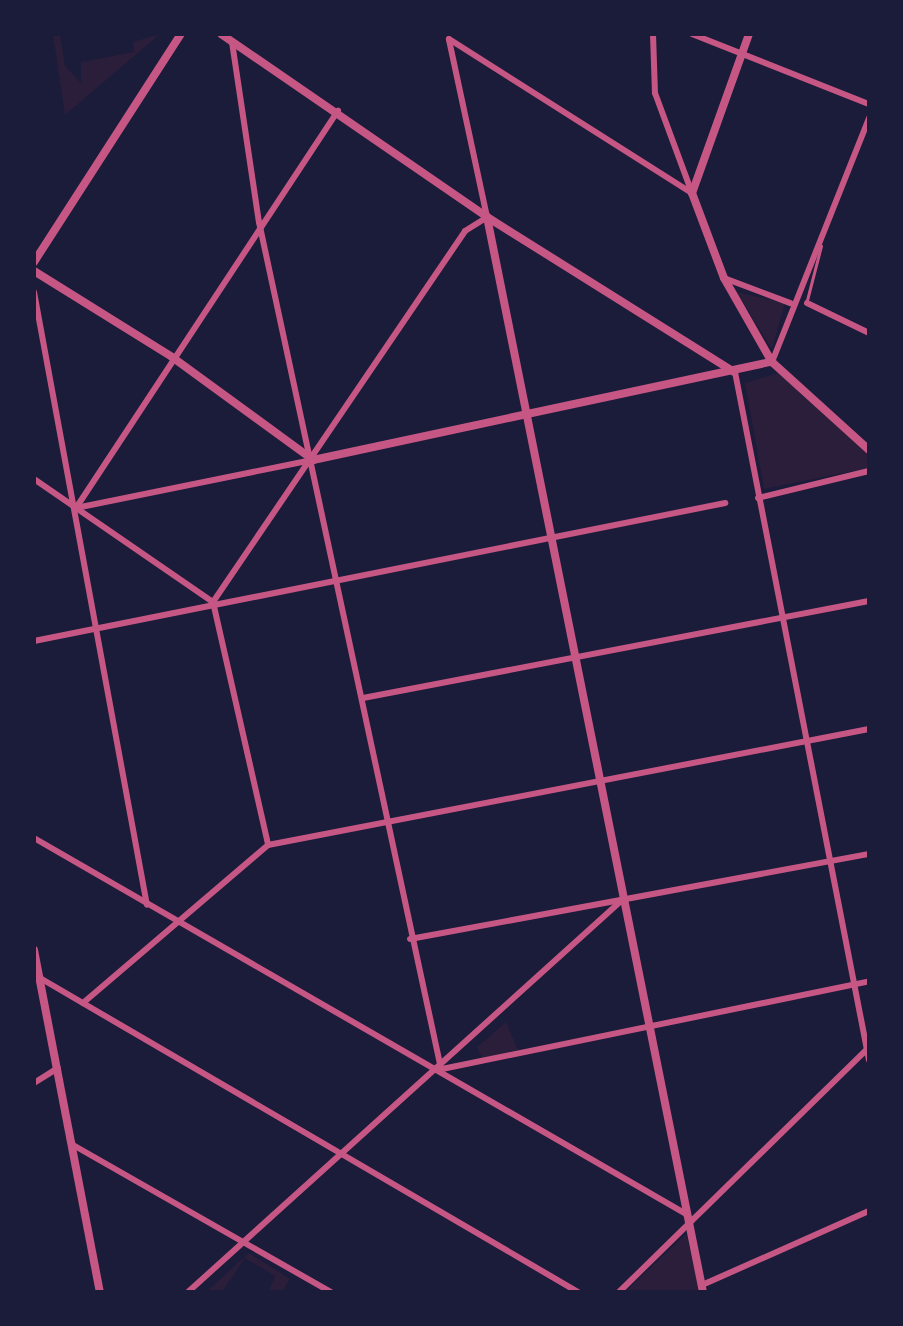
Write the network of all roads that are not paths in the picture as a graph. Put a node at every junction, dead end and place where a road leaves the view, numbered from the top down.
1 (181, 34) edge
2 (221, 34) edge
3 (653, 34) edge
4 (692, 34) edge
5 (749, 34) edge
6 (449, 37) edge
7 (232, 42) junction
8 (742, 53) junction
9 (869, 104) edge
10 (338, 111) junction
11 (869, 118) edge
12 (692, 193) junction
13 (487, 217) junction
14 (259, 222) junction
15 (817, 244) junction
16 (34, 262) edge
17 (34, 271) edge
18 (724, 278) junction
19 (34, 292) edge
20 (790, 303) junction
21 (807, 303) joint
22 (869, 333) edge
23 (172, 357) junction
24 (772, 362) junction
25 (735, 372) junction
26 (524, 416) junction
27 (869, 450) edge
28 (313, 460) junction
29 (869, 471) edge
30 (34, 479) edge
31 (758, 498) junction
32 (725, 503) dead end
33 (76, 508) junction
34 (548, 538) junction
35 (339, 578) junction
36 (869, 601) edge
37 (213, 602) junction
38 (784, 618) junction
39 (97, 629) junction
40 (34, 641) edge
41 (570, 657) junction
42 (363, 698) junction
43 (869, 729) edge
44 (807, 740) junction
45 (596, 780) junction
46 (385, 821) junction
47 (34, 838) edge
48 (268, 845) junction
49 (869, 854) edge
50 (829, 862) junction
51 (621, 901) junction
52 (147, 905) junction
53 (174, 923) junction
54 (410, 939) junction
55 (34, 950) edge
56 (40, 978) junction
57 (869, 981) edge
58 (858, 985) junction
59 (83, 1003) junction
60 (648, 1027) junction
61 (868, 1049) edge
62 (869, 1060) edge
63 (59, 1067) junction
64 (441, 1069) junction
65 (34, 1083) edge
66 (73, 1145) junction
67 (343, 1153) junction
68 (869, 1211) edge
69 (686, 1214) junction
70 (689, 1227) junction
71 (243, 1241) junction
72 (702, 1289) edge
73 (100, 1292) edge
74 (188, 1292) edge
75 (331, 1292) edge
76 (578, 1292) edge
77 (619, 1292) edge

1 - 16 street
2 - 7 street
3 - 12 street
4 - 8 street
5 - 8 street
6 - 12 street
6 - 13 street
7 - 10 street
7 - 14 street
8 - 9 street
8 - 12 street
10 - 13 street
10 - 14 street
11 - 15 street
12 - 18 street
13 - 25 street
13 - 26 street
13 - 28 street
14 - 23 street
14 - 28 street
15 - 20 street
15 - 21 lane
17 - 23 street
18 - 20 street
18 - 24 street
19 - 33 street
20 - 24 street
21 - 22 street
23 - 28 street
23 - 33 street
24 - 25 street
24 - 27 street
25 - 26 street
25 - 31 street
26 - 28 street
26 - 34 street
28 - 33 street
28 - 35 street
28 - 37 street
29 - 31 street
30 - 33 street
31 - 38 street
32 - 34 street
33 - 37 street
33 - 39 street
34 - 35 street
34 - 41 street
35 - 37 street
35 - 42 street
36 - 38 street
37 - 39 street
37 - 48 street
38 - 41 street
38 - 44 street
39 - 40 street
39 - 52 street
41 - 42 street
41 - 45 street
42 - 46 street
43 - 44 street
44 - 45 street
44 - 50 street
45 - 46 street
45 - 51 street
46 - 48 street
46 - 54 street
47 - 52 street
48 - 53 street
49 - 50 street
50 - 51 street
50 - 58 street
51 - 54 street
51 - 60 street
51 - 64 street
52 - 53 street
53 - 59 street
53 - 64 street
54 - 64 street
55 - 56 street
56 - 59 street
56 - 63 street
57 - 58 street
58 - 60 street
58 - 61 street
59 - 67 street
60 - 64 street
60 - 69 street
61 - 62 street
61 - 70 street
63 - 65 street
63 - 66 street
64 - 67 street
64 - 69 street
66 - 71 street
66 - 73 street
67 - 71 street
67 - 76 street
68 - 72 street
69 - 70 street
70 - 72 street
70 - 77 street
71 - 74 street
71 - 75 street

